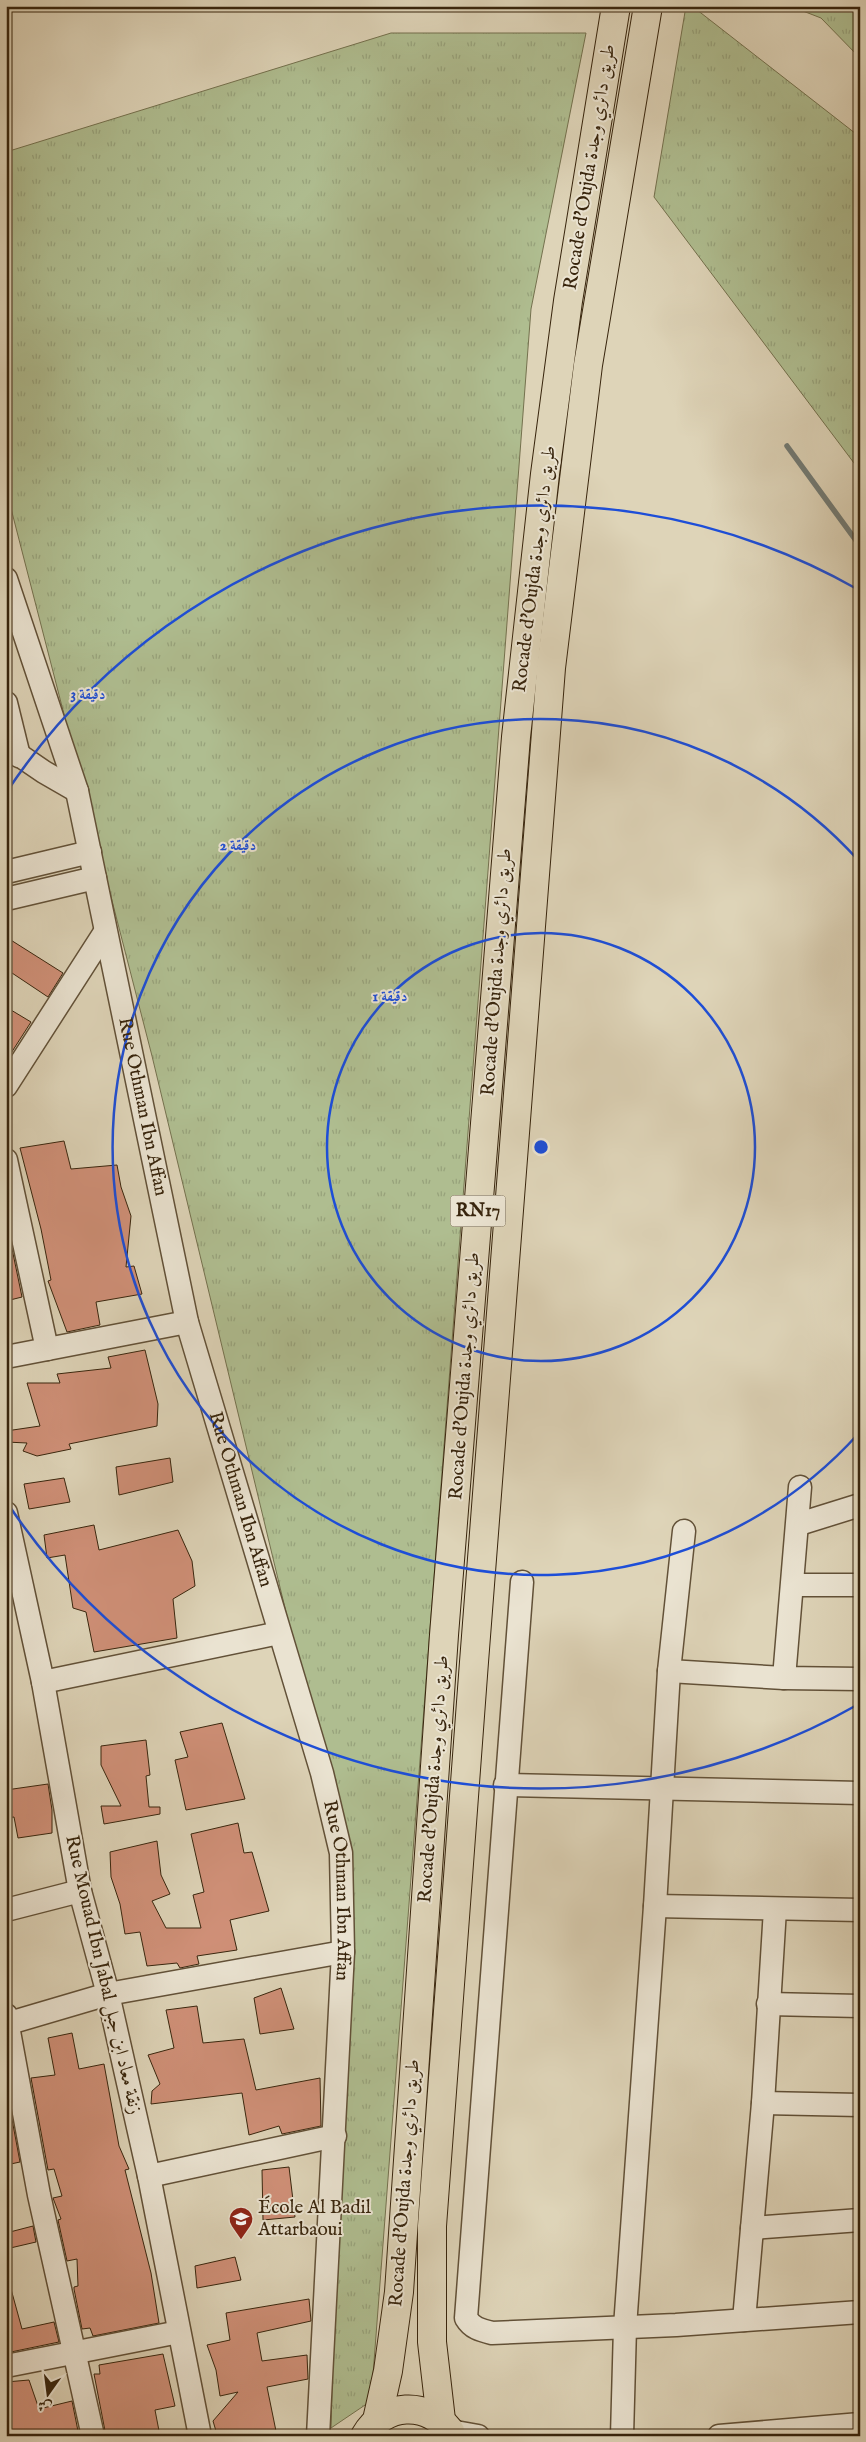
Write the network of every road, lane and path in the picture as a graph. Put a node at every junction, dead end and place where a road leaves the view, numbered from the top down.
1 (648, 6) edge
2 (611, 8) edge
3 (6, 579) edge
4 (6, 703) edge
5 (13, 751) edge
6 (77, 791) junction
7 (90, 852) junction
8 (6, 872) edge
9 (95, 878) junction
10 (6, 899) edge
11 (105, 932) junction
12 (6, 1086) edge
13 (6, 1160) edge
14 (15, 1246) edge
15 (187, 1322) junction
16 (47, 1349) junction
17 (6, 1357) edge
18 (800, 1487) dead end
19 (860, 1505) edge
20 (6, 1513) edge
21 (799, 1524) junction
22 (684, 1531) dead end
23 (522, 1582) dead end
24 (794, 1585) junction
25 (860, 1585) edge
26 (279, 1633) junction
27 (669, 1671) junction
28 (784, 1678) junction
29 (860, 1679) edge
30 (43, 1682) junction
31 (505, 1785) junction
32 (661, 1790) junction
33 (860, 1794) edge
34 (80, 1891) junction
35 (656, 1906) junction
36 (775, 1909) junction
37 (6, 1910) edge
38 (860, 1910) edge
39 (344, 1952) junction
40 (108, 1994) junction
41 (768, 2004) junction
42 (860, 2006) edge
43 (7, 2021) edge
44 (763, 2103) junction
45 (860, 2105) edge
46 (335, 2136) junction
47 (150, 2176) junction
48 (860, 2220) edge
49 (752, 2228) junction
50 (860, 2312) edge
51 (744, 2320) junction
52 (625, 2327) junction
53 (179, 2332) junction
54 (75, 2353) junction
55 (6, 2366) edge
56 (860, 2424) edge
57 (371, 2428) edge
58 (448, 2429) edge
59 (93, 2436) edge
60 (200, 2436) edge
61 (318, 2436) edge
62 (478, 2436) edge
63 (622, 2436) edge
64 (719, 2436) edge

1 - 58 highway, Rocade d'Oujda طريق دائري وجدة / RN17
2 - 57 highway, Rocade d'Oujda طريق دائري وجدة / RN17
3 - 6 street, Rue Othman Ibn Affan
4 - 5 street
5 - 6 street
6 - 7 street, Rue Othman Ibn Affan
7 - 8 street
7 - 9 street, Rue Othman Ibn Affan
9 - 10 street
9 - 11 street, Rue Othman Ibn Affan
11 - 12 street
11 - 15 street, Rue Othman Ibn Affan
13 - 14 street
14 - 16 street
15 - 16 street
15 - 26 street, Rue Othman Ibn Affan
16 - 17 street
18 - 21 street
19 - 21 street
20 - 30 street, Rue Mouad Ibn Jabal زنقة معاد ابن جبل
21 - 24 street
22 - 27 street
23 - 31 street
24 - 25 street
24 - 28 street
26 - 30 street
26 - 39 street, Rue Othman Ibn Affan
27 - 28 street
27 - 32 street
28 - 29 street
30 - 34 street, Rue Mouad Ibn Jabal زنقة معاد ابن جبل
31 - 32 street
31 - 52 street
32 - 33 street
32 - 35 street
34 - 37 street
34 - 40 street, Rue Mouad Ibn Jabal زنقة معاد ابن جبل
35 - 36 street
35 - 52 street
36 - 38 street
36 - 41 street
39 - 40 street
39 - 46 street, Rue Othman Ibn Affan
40 - 43 street
40 - 47 street, Rue Mouad Ibn Jabal زنقة معاد ابن جبل
41 - 42 street
41 - 44 street
43 - 54 street
44 - 45 street
44 - 49 street
46 - 47 street
46 - 61 street, Rue Othman Ibn Affan
47 - 53 street, Rue Mouad Ibn Jabal زنقة معاد ابن جبل
48 - 49 street
49 - 51 street
50 - 51 street
51 - 52 street
52 - 63 street
53 - 54 street
53 - 60 street, Rue Mouad Ibn Jabal زنقة معاد ابن جبل
54 - 55 street
54 - 59 street
56 - 64 street
57 - 58 highway, RN17
58 - 62 street

